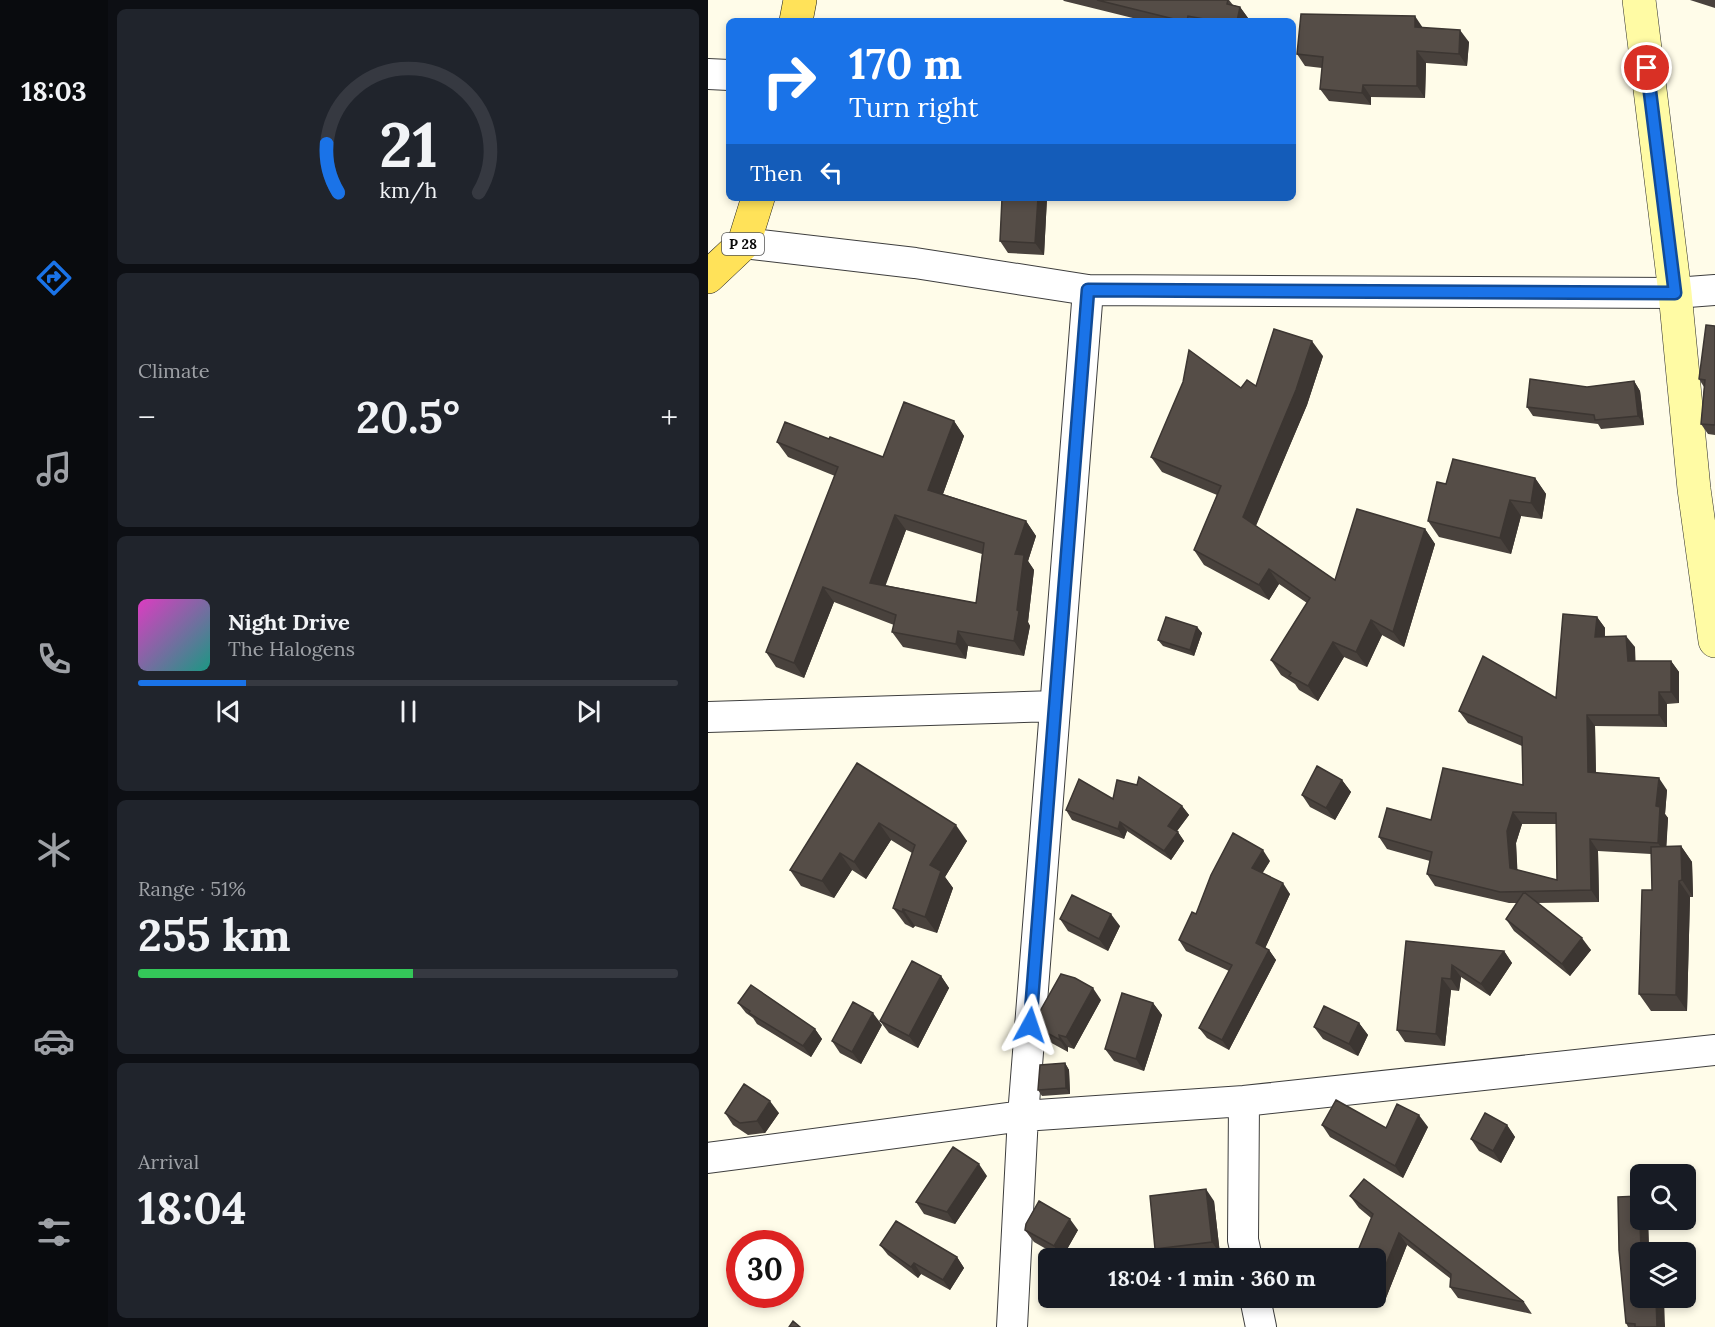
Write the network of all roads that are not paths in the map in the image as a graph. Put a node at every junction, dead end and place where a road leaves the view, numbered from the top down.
1 (800, 0) edge
2 (1639, 0) edge
3 (797, 18) edge
4 (708, 74) edge
5 (726, 75) edge
6 (757, 201) edge
7 (744, 243) junction
8 (708, 278) edge
9 (1088, 290) junction
10 (1715, 290) edge
11 (1675, 293) junction
12 (1715, 641) edge
13 (1055, 706) junction
14 (708, 717) edge
15 (1715, 1050) edge
16 (1244, 1101) junction
17 (1023, 1116) junction
18 (708, 1158) edge
19 (1245, 1248) edge
20 (1257, 1308) edge
21 (1012, 1327) edge
22 (1262, 1327) edge

1 - 3 main road
2 - 11 street
4 - 5 street
6 - 7 main road, P 28
7 - 8 main road, P 28
7 - 9 street
9 - 11 street
9 - 13 street
10 - 11 street
11 - 12 street
13 - 14 street
13 - 17 street
15 - 16 street
16 - 17 street
16 - 19 street
17 - 18 street
17 - 21 street
20 - 22 street

